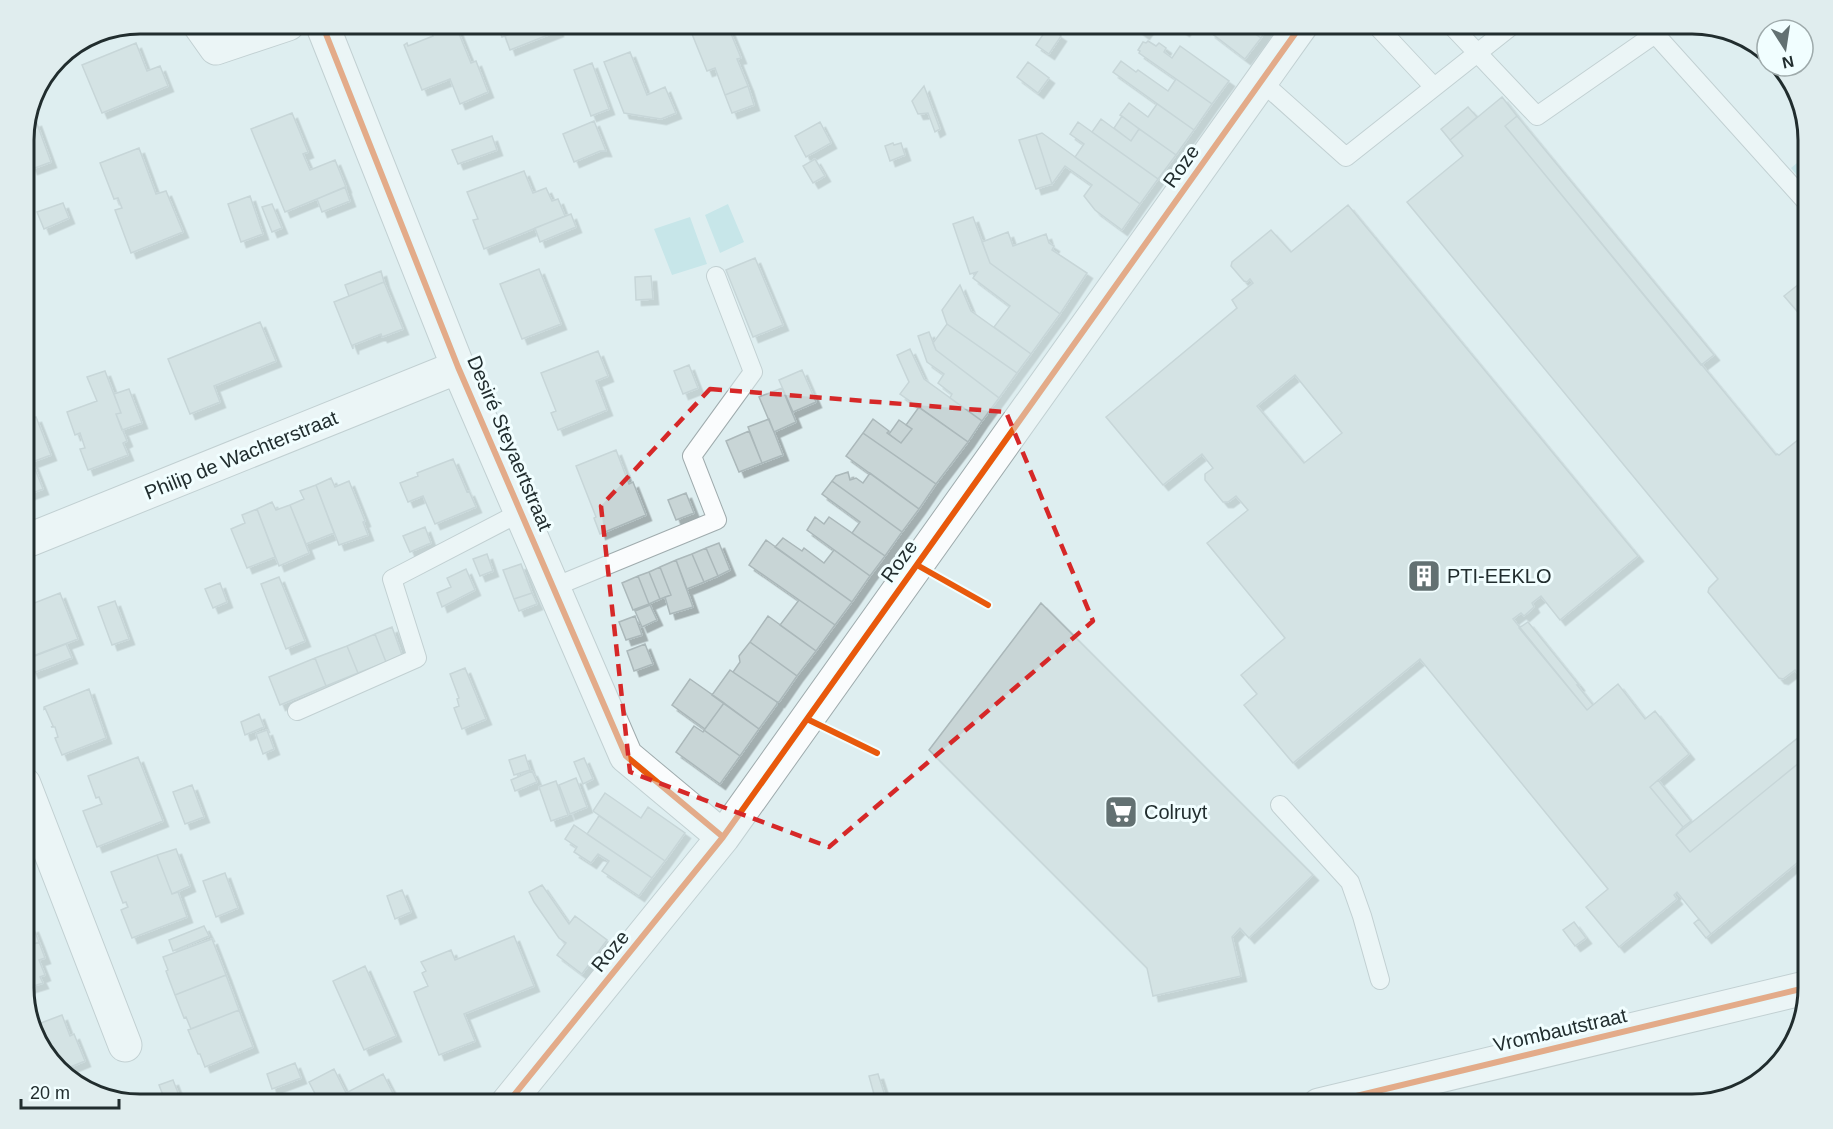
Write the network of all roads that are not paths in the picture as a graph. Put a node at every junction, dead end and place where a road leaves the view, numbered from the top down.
1 (206, 34) edge
2 (258, 34) edge
3 (326, 34) edge
4 (1295, 34) edge
5 (1384, 34) edge
6 (1459, 34) edge
7 (1502, 34) edge
8 (1644, 34) edge
9 (1655, 34) edge
10 (1476, 54) junction
11 (1261, 81) junction
12 (1434, 87) junction
13 (1798, 193) edge
14 (717, 276) dead end
15 (459, 367) junction
16 (521, 512) junction
17 (35, 538) edge
18 (554, 587) junction
19 (297, 711) dead end
20 (1280, 805) dead end
21 (35, 812) edge
22 (723, 837) junction
23 (1380, 980) dead end
24 (1798, 990) edge
25 (125, 1045) dead end
26 (515, 1094) edge
27 (1365, 1094) edge

1 - 2 street
3 - 15 street, Desiré Steyaertstraat
4 - 11 street, Roze
5 - 12 lane
6 - 10 lane
7 - 10 lane
8 - 10 lane
9 - 13 lane
10 - 12 lane
11 - 12 lane
11 - 22 street, Roze
14 - 18 lane
15 - 16 street, Desiré Steyaertstraat
15 - 17 street, Philip de Wachterstraat
16 - 18 street, Desiré Steyaertstraat
16 - 19 lane
18 - 22 street, Desiré Steyaertstraat
20 - 23 lane
21 - 25 street
22 - 26 street, Roze
24 - 27 street, Vrombautstraat

